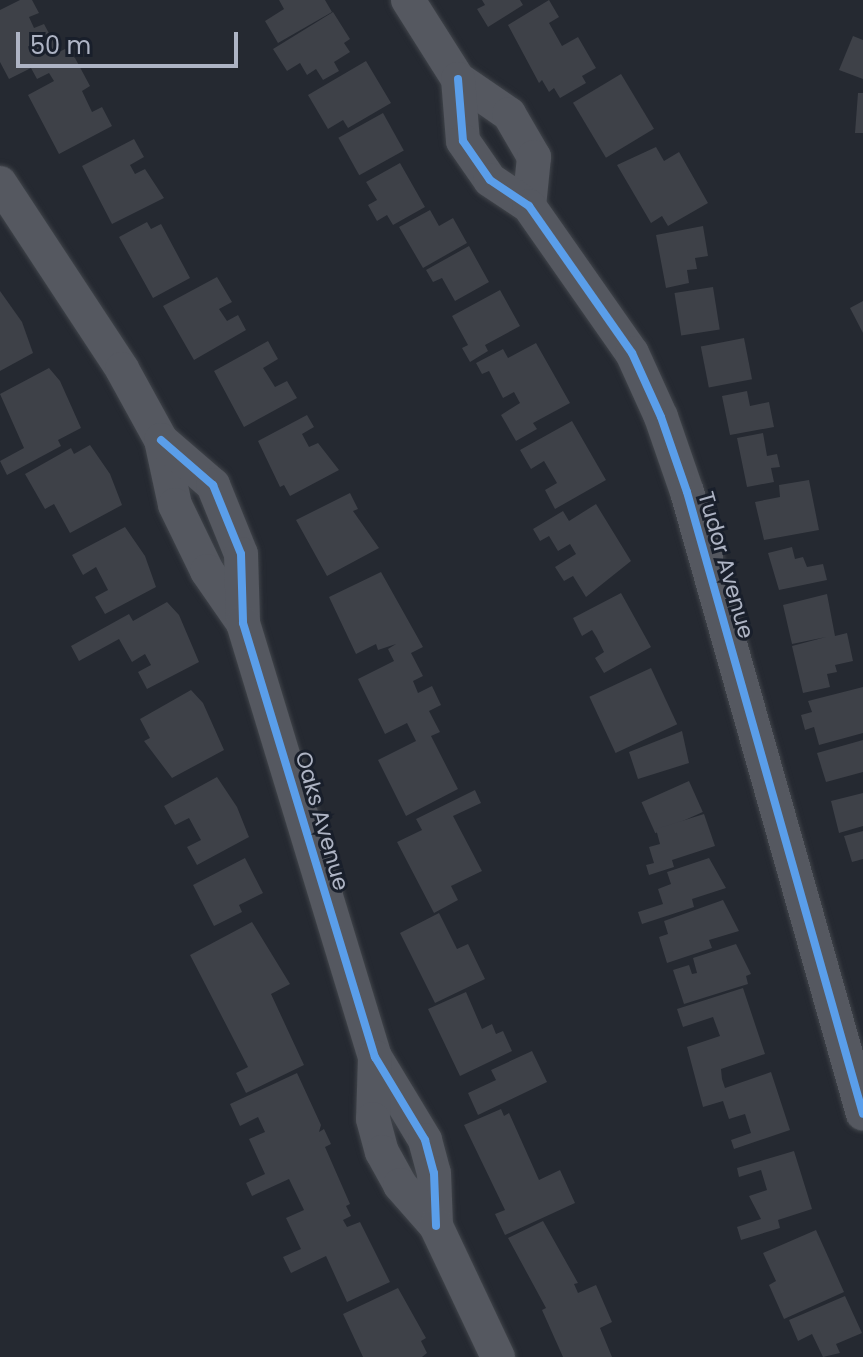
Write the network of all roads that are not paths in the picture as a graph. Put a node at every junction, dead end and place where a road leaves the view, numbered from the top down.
1 (408, 0) edge
2 (458, 79) junction
3 (0, 183) edge
4 (529, 206) junction
5 (863, 1114) edge
6 (498, 1357) edge

1 - 2 street, Tudor Avenue
2 - 4 street, Tudor Avenue
2 - 4 street, Tudor Avenue
3 - 6 street, Oaks Avenue
4 - 5 street, Tudor Avenue

